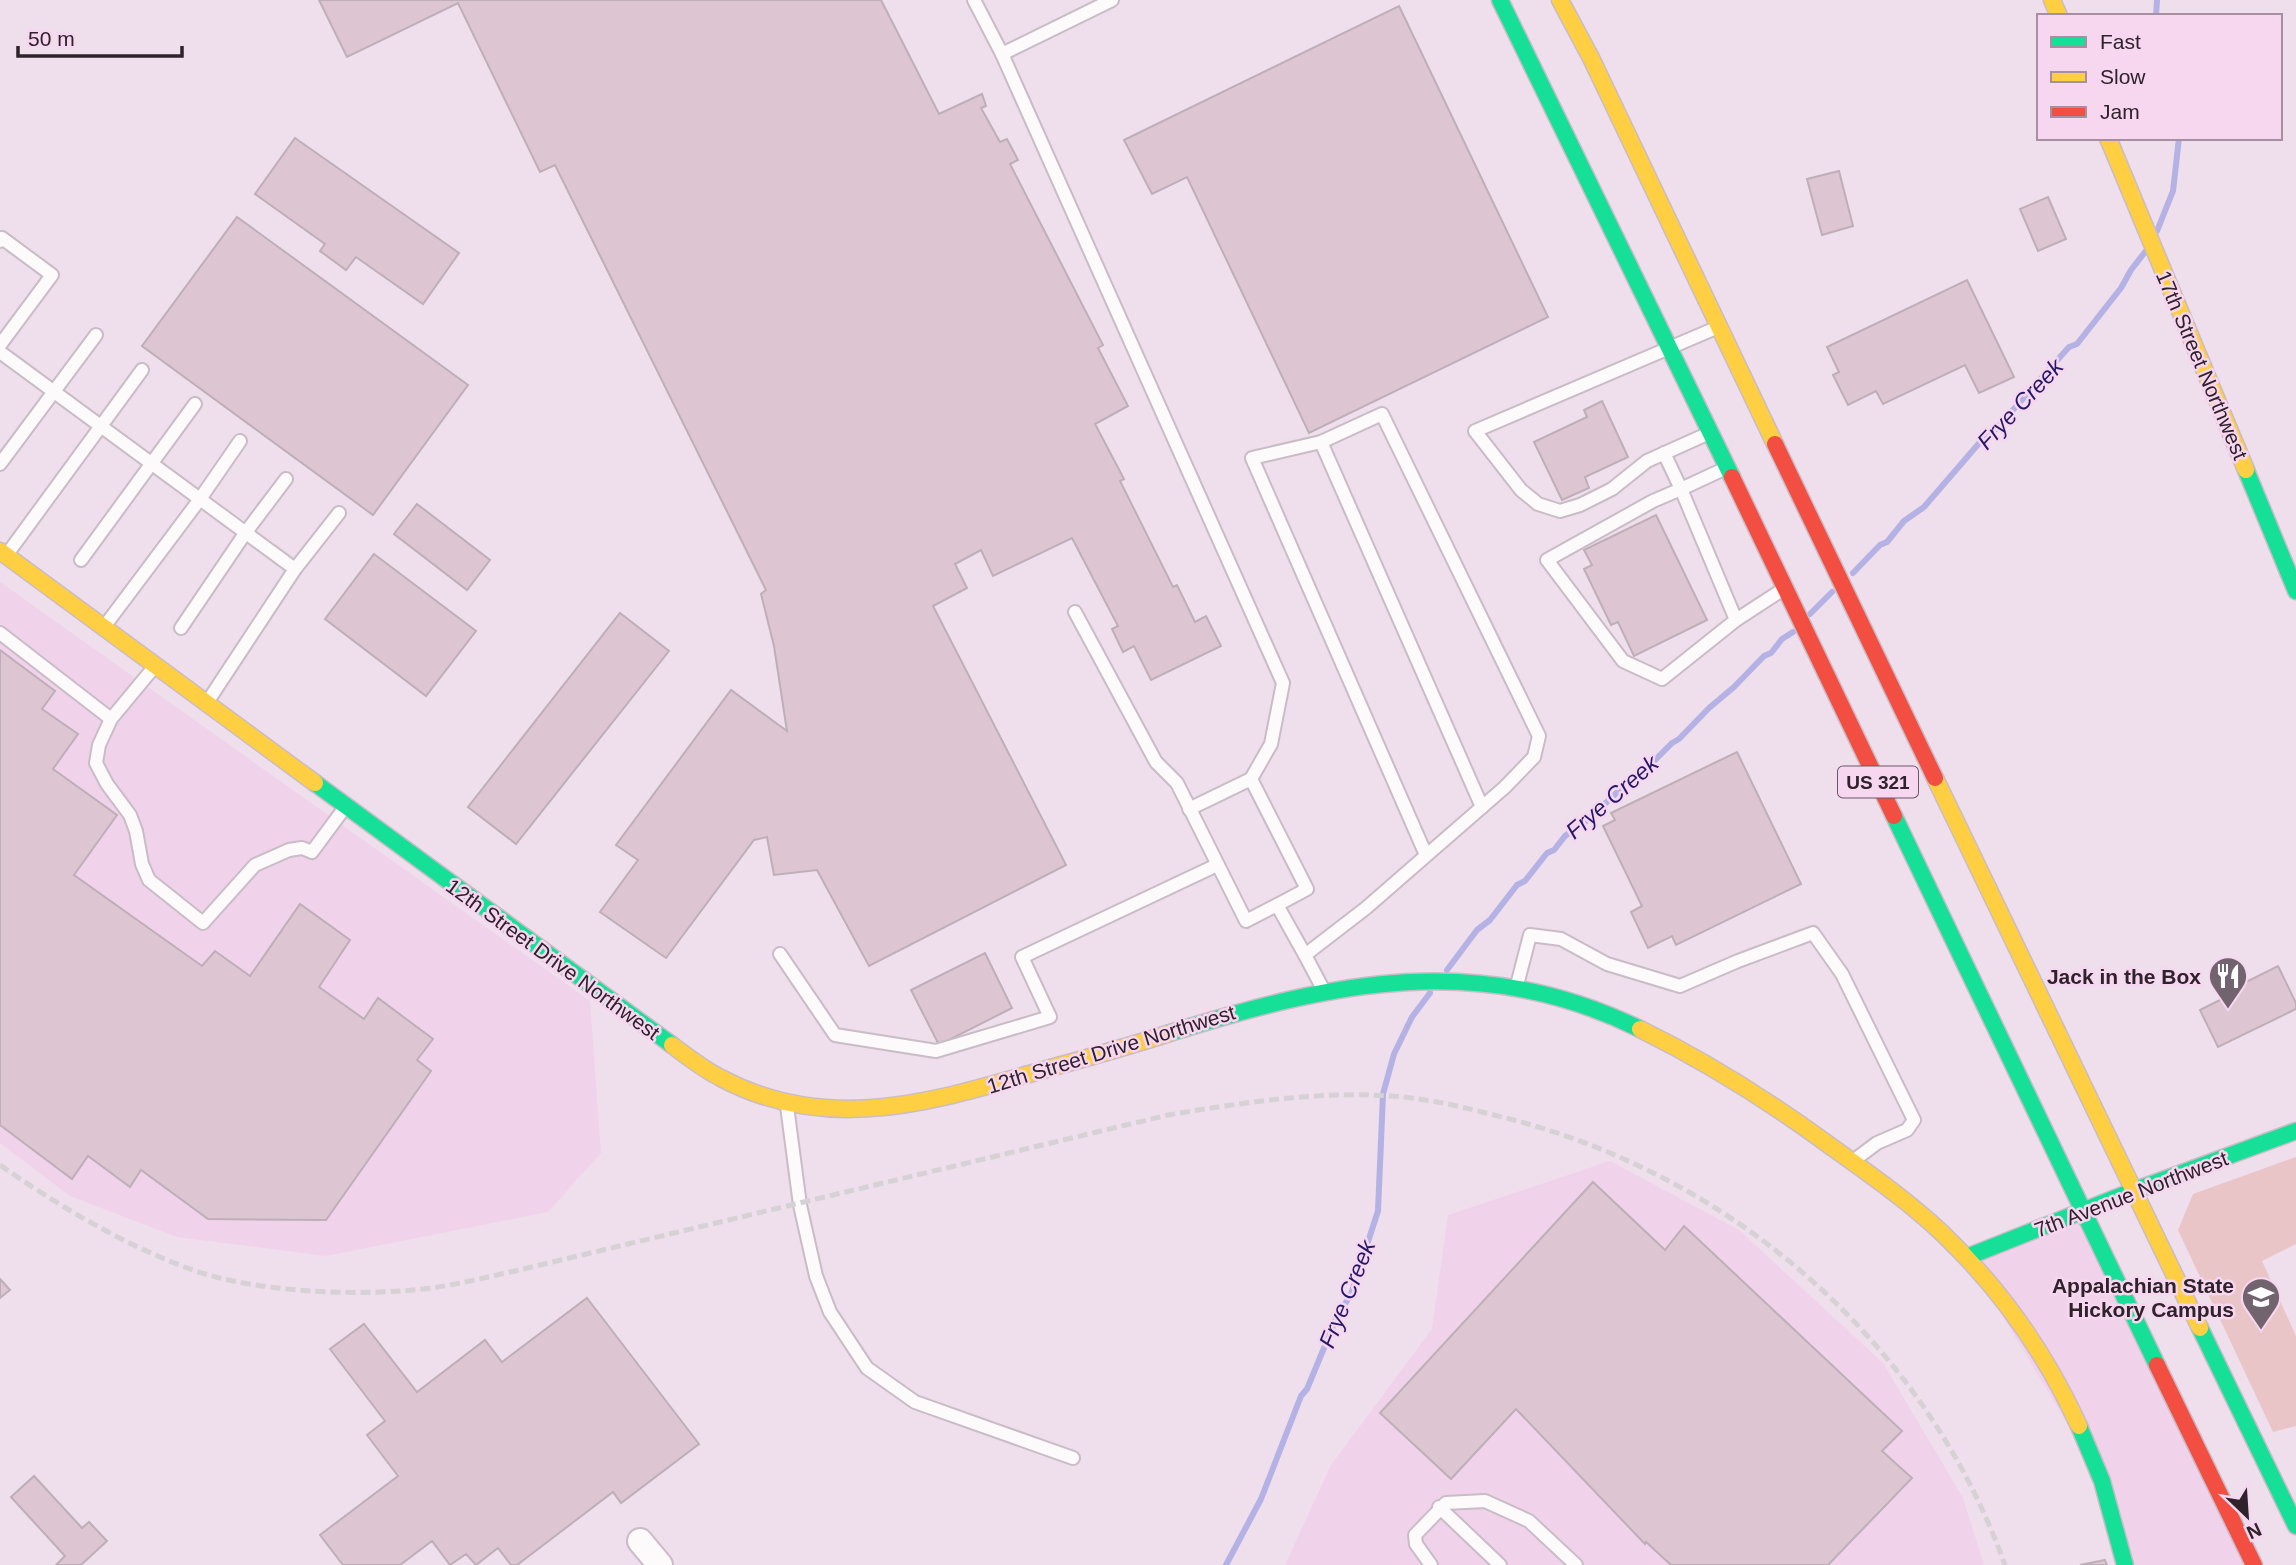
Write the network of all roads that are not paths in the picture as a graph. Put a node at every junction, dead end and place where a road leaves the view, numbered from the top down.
1 (974, 0) edge
2 (1112, 0) edge
3 (1500, 0) edge
4 (1560, 0) edge
5 (1002, 54) junction
6 (2109, 140) edge
7 (0, 240) edge
8 (1720, 327) junction
9 (96, 335) dead end
10 (0, 345) edge
11 (1671, 348) junction
12 (0, 352) edge
13 (142, 370) dead end
14 (54, 392) junction
15 (195, 404) dead end
16 (102, 427) junction
17 (1711, 432) junction
18 (240, 441) dead end
19 (1321, 442) junction
20 (1664, 453) junction
21 (0, 464) edge
22 (152, 464) junction
23 (1728, 467) junction
24 (286, 479) dead end
25 (1681, 489) junction
26 (200, 499) junction
27 (339, 513) dead end
28 (246, 533) junction
29 (3, 553) edge
30 (81, 560) dead end
31 (295, 569) junction
32 (2293, 576) edge
33 (1786, 588) junction
34 (1075, 612) dead end
35 (1736, 620) junction
36 (104, 627) junction
37 (181, 628) dead end
38 (0, 633) edge
39 (155, 665) junction
40 (206, 703) junction
41 (111, 719) junction
42 (1251, 779) junction
43 (346, 806) junction
44 (1482, 807) junction
45 (1189, 809) junction
46 (1426, 855) junction
47 (1217, 865) junction
48 (1277, 905) junction
49 (780, 954) dead end
50 (1305, 955) junction
51 (1516, 990) junction
52 (1324, 991) junction
53 (787, 1102) junction
54 (2296, 1131) edge
55 (1853, 1161) junction
56 (2133, 1191) junction
57 (2082, 1212) junction
58 (1967, 1258) junction
59 (1073, 1458) dead end
60 (1440, 1507) junction
61 (2296, 1526) edge
62 (640, 1541) dead end
63 (660, 1565) edge
64 (1431, 1565) edge
65 (1500, 1565) edge
66 (1576, 1565) edge
67 (2125, 1565) edge
68 (2254, 1565) edge

1 - 5 lane
2 - 5 lane
3 - 11 main road, US 321
4 - 8 main road, US 321
5 - 42 lane
6 - 32 main road, 17th Street Northwest
7 - 10 lane
8 - 11 lane
8 - 56 main road, US 321
9 - 14 lane
11 - 17 main road, US 321
11 - 20 lane
12 - 14 lane
13 - 16 lane
14 - 16 lane
14 - 21 lane
15 - 22 lane
16 - 22 lane
16 - 29 lane
17 - 20 lane
17 - 23 main road, US 321
18 - 26 lane
19 - 44 lane
19 - 44 lane
19 - 46 lane
20 - 25 lane
22 - 26 lane
22 - 30 lane
23 - 25 lane
23 - 33 main road, US 321
24 - 28 lane
25 - 35 lane
25 - 35 lane
26 - 28 lane
26 - 36 lane
27 - 31 lane
28 - 31 lane
28 - 37 lane
29 - 36 main road, 12th Street Drive Northwest
31 - 40 lane
33 - 35 lane
33 - 57 main road, US 321
34 - 45 lane
36 - 39 main road, 12th Street Drive Northwest
38 - 41 lane
39 - 40 main road, 12th Street Drive Northwest
39 - 41 lane
40 - 43 main road, 12th Street Drive Northwest
41 - 43 lane
42 - 45 lane
42 - 48 lane
43 - 53 main road, 12th Street Drive Northwest
44 - 46 lane
45 - 47 lane
46 - 50 lane
47 - 48 lane
47 - 49 lane
48 - 50 lane
50 - 52 lane
51 - 52 main road, 12th Street Drive Northwest
51 - 55 main road, 12th Street Drive Northwest
51 - 55 lane
52 - 53 main road, 12th Street Drive Northwest
53 - 59 lane
54 - 56 main road, 7th Avenue Northwest
55 - 58 main road, 12th Street Drive Northwest
56 - 57 main road, 7th Avenue Northwest
56 - 61 main road, US 321
57 - 58 main road, 7th Avenue Northwest
57 - 68 main road, US 321
58 - 67 main road, 12th Street Drive Northwest
60 - 64 lane
60 - 65 lane
60 - 66 lane
62 - 63 street

